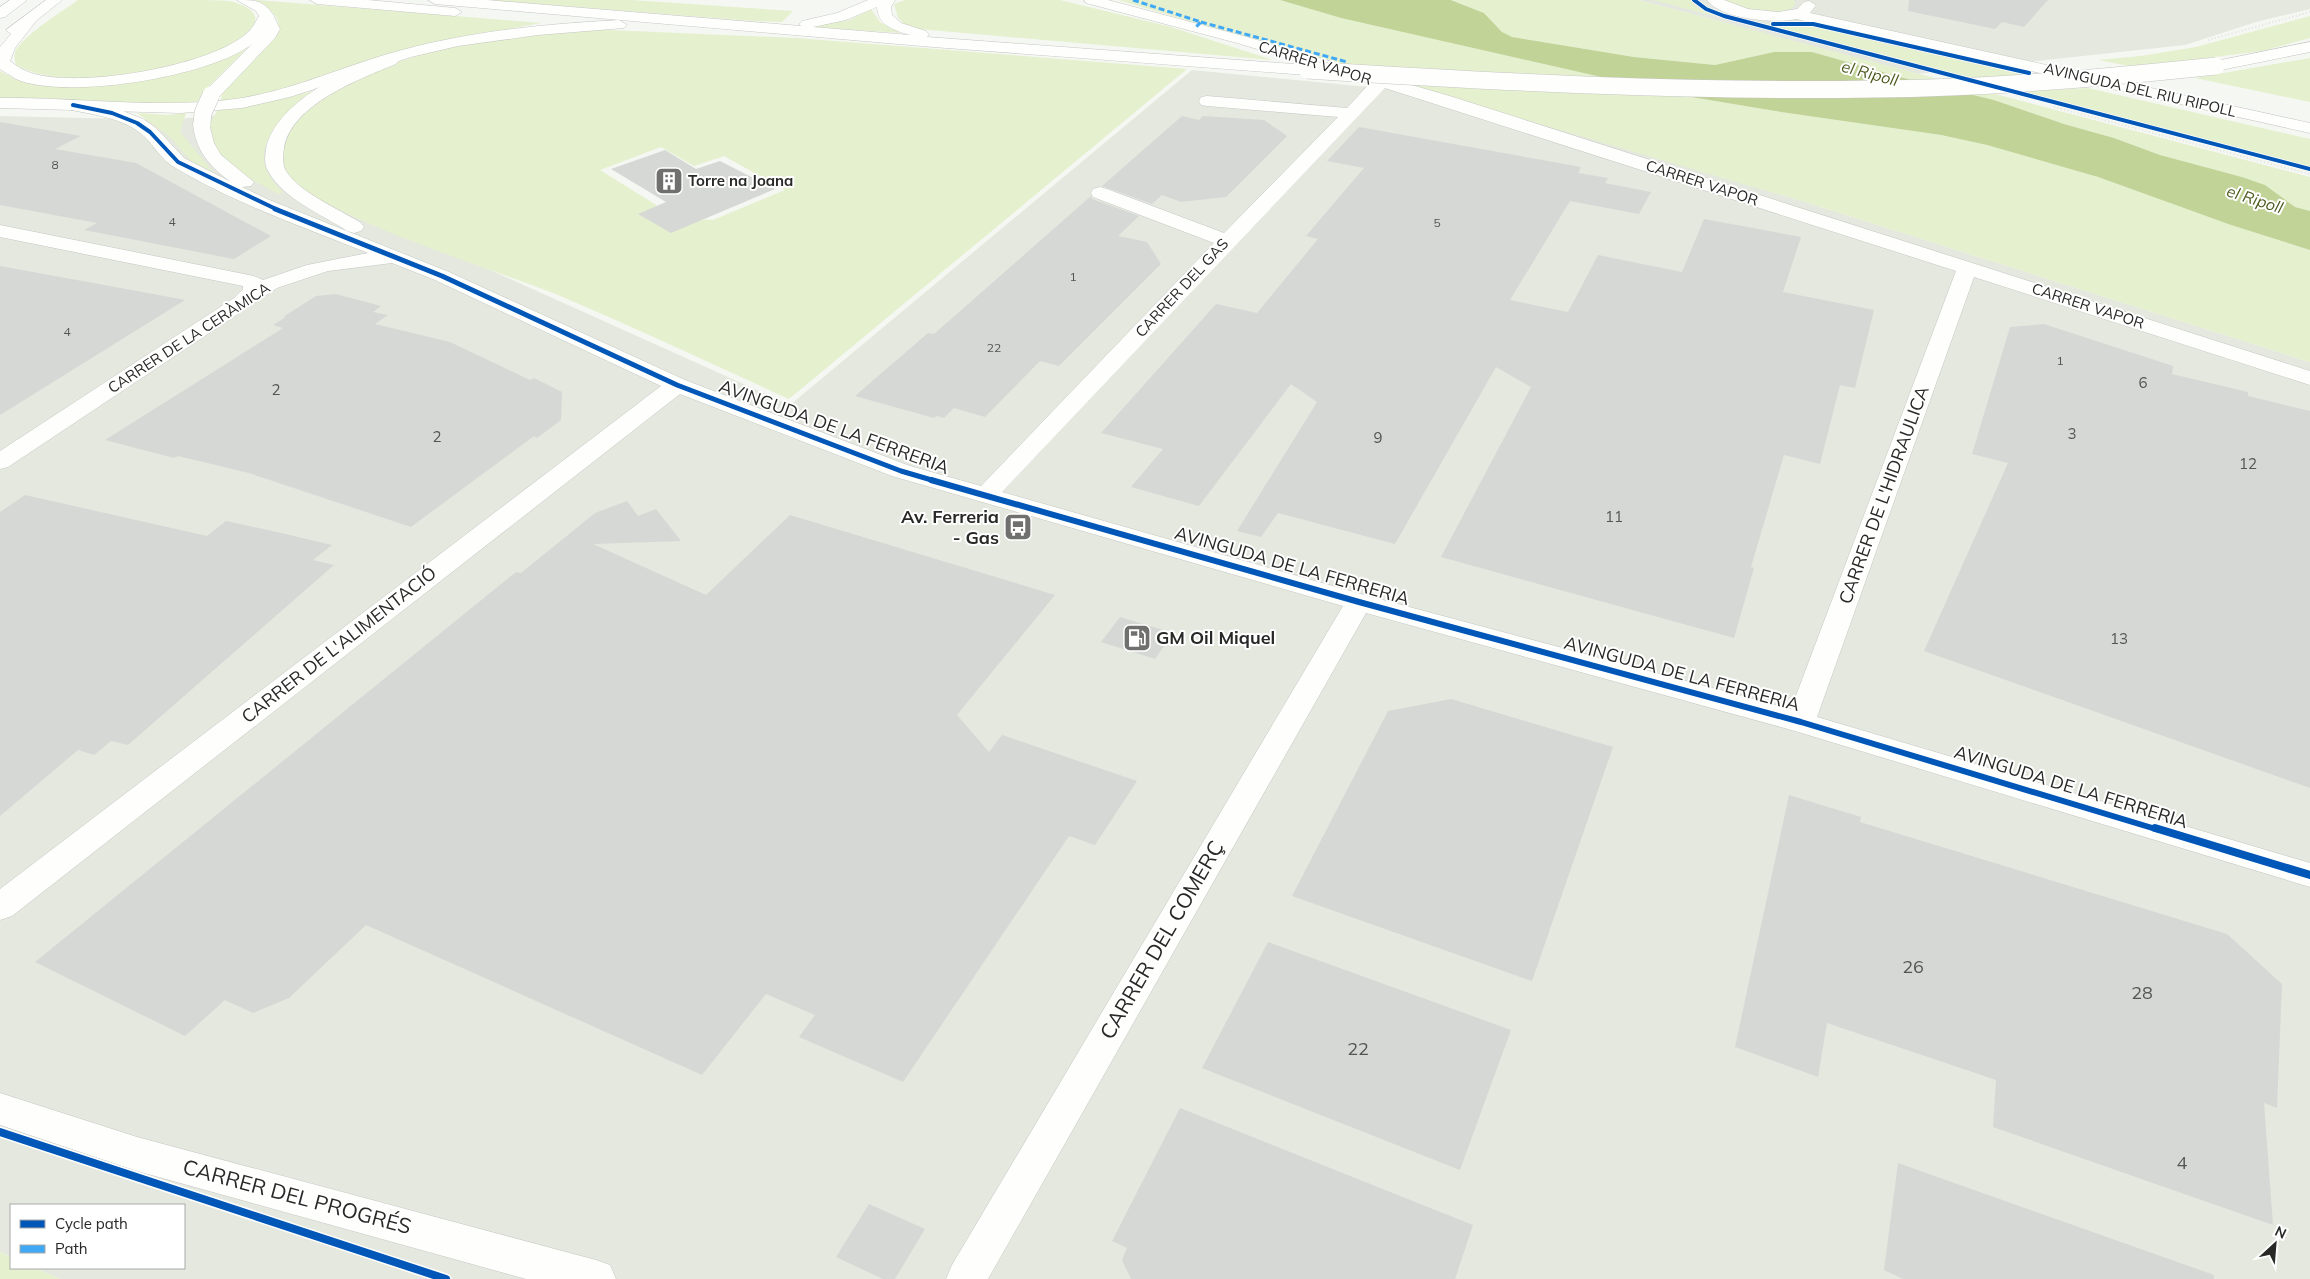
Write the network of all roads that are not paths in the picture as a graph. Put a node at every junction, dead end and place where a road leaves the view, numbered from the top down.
1 (20, 0) edge
2 (55, 0) edge
3 (244, 0) edge
4 (318, 0) edge
5 (435, 0) edge
6 (881, 0) edge
7 (888, 0) edge
8 (1091, 0) edge
9 (1714, 0) edge
10 (1808, 2) edge
11 (0, 14) edge
12 (1794, 14) junction
13 (267, 16) junction
14 (29, 20) junction
15 (619, 25) junction
16 (744, 25) junction
17 (858, 36) junction
18 (0, 39) edge
19 (431, 48) junction
20 (1011, 48) junction
21 (2310, 48) edge
22 (1380, 83) junction
23 (1207, 101) dead end
24 (0, 103) edge
25 (73, 105) junction
26 (1350, 113) junction
27 (2310, 116) edge
28 (2310, 128) edge
29 (1100, 193) dead end
30 (291, 214) junction
31 (316, 225) junction
32 (1, 232) edge
33 (1227, 241) junction
34 (395, 258) junction
35 (1967, 267) junction
36 (207, 272) junction
37 (240, 304) junction
38 (2310, 378) edge
39 (678, 385) junction
40 (0, 462) edge
41 (986, 495) junction
42 (1358, 602) junction
43 (1801, 722) junction
44 (2310, 875) edge
45 (0, 906) edge
46 (0, 1109) edge
47 (596, 1279) edge
48 (966, 1279) edge

1 - 11 main road
2 - 14 main road
3 - 13 main road
4 - 15 main road
5 - 16 main road
6 - 16 main road
7 - 20 main road
8 - 22 main road, CARRER VAPOR
9 - 12 main road, AVINGUDA DEL RIU RIPOLL
10 - 12 main road
10 - 27 main road, AVINGUDA DEL RIU RIPOLL
12 - 28 main road, AVINGUDA DEL RIU RIPOLL
13 - 14 main road
13 - 30 main road, bridge
14 - 18 main road
15 - 17 main road
15 - 19 main road
16 - 17 main road
17 - 20 main road
19 - 25 main road
19 - 34 main road
20 - 21 main road, bridge
22 - 26 main road, CARRER DEL GAS
22 - 35 main road, CARRER VAPOR
23 - 26 main road
24 - 25 main road
25 - 30 main road
26 - 33 main road, CARRER DEL GAS
29 - 33 main road
30 - 31 main road, AVINGUDA DE LA FERRERIA
31 - 34 main road, AVINGUDA DE LA FERRERIA
31 - 36 main road, CARRER DE LA CERÀMICA
32 - 36 main road
33 - 41 main road, CARRER DEL GAS
34 - 37 main road, CARRER DE LA CERÀMICA
34 - 39 main road, AVINGUDA DE LA FERRERIA
35 - 38 main road, CARRER VAPOR
35 - 43 main road, CARRER DE L'HIDRAULICA
36 - 37 main road
37 - 40 main road, CARRER DE LA CERÀMICA
39 - 41 main road, AVINGUDA DE LA FERRERIA
39 - 45 main road, CARRER DE L'ALIMENTACIÓ
41 - 42 main road, AVINGUDA DE LA FERRERIA
42 - 43 main road, AVINGUDA DE LA FERRERIA
42 - 48 main road, CARRER DEL COMERÇ
43 - 44 main road, AVINGUDA DE LA FERRERIA
46 - 47 main road, CARRER DEL PROGRÉS

